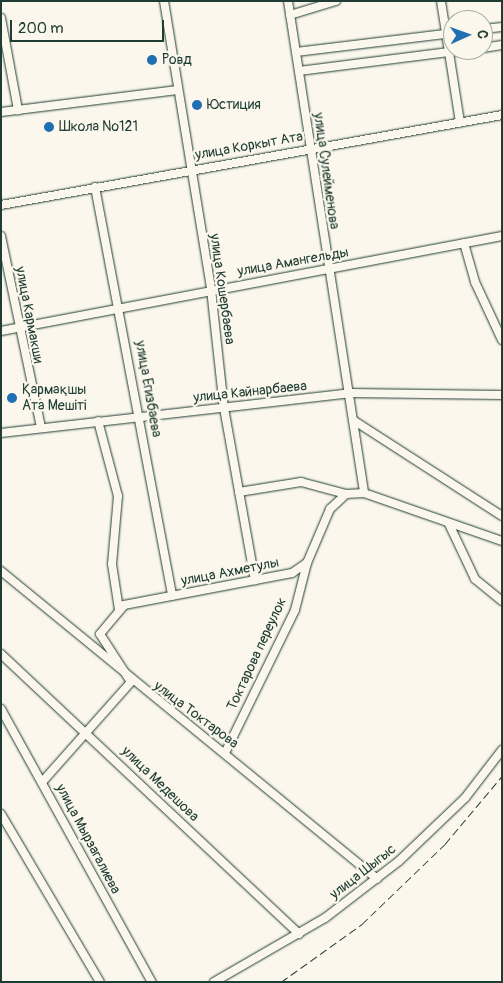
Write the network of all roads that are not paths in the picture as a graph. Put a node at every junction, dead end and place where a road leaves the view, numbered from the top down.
1 (164, 1) edge
2 (288, 1) edge
3 (336, 1) edge
4 (290, 15) junction
5 (1, 18) edge
6 (443, 34) edge
7 (296, 52) junction
8 (443, 53) edge
9 (450, 60) edge
10 (299, 71) junction
11 (178, 90) junction
12 (18, 110) junction
13 (1, 112) edge
14 (502, 115) edge
15 (460, 122) junction
16 (310, 148) junction
17 (191, 169) junction
18 (94, 187) junction
19 (1, 205) edge
20 (1, 236) edge
21 (502, 236) edge
22 (464, 243) junction
23 (327, 268) junction
24 (211, 289) junction
25 (120, 308) junction
26 (18, 328) junction
27 (1, 331) edge
28 (502, 340) edge
29 (350, 393) junction
30 (502, 395) edge
31 (224, 408) junction
32 (140, 416) junction
33 (354, 420) junction
34 (98, 421) junction
35 (41, 428) junction
36 (1, 433) edge
37 (239, 492) junction
38 (364, 493) junction
39 (346, 494) junction
40 (502, 516) edge
41 (449, 524) junction
42 (502, 541) edge
43 (306, 563) junction
44 (1, 571) edge
45 (255, 580) junction
46 (172, 596) junction
47 (502, 601) edge
48 (120, 610) junction
49 (1, 654) edge
50 (131, 682) junction
51 (1, 709) edge
52 (87, 731) junction
53 (502, 750) edge
54 (225, 753) junction
55 (43, 781) junction
56 (1, 814) edge
57 (377, 878) junction
58 (299, 934) junction
59 (100, 982) edge
60 (152, 982) edge
61 (214, 982) edge

1 - 11 street, улица Кошербаева
2 - 4 street, улица Сулейменова
3 - 4 street
4 - 7 street, улица Сулейменова
5 - 12 street
6 - 7 street
7 - 10 street, улица Сулейменова
8 - 10 street
9 - 15 street
10 - 16 street, улица Сулейменова
11 - 12 street
11 - 17 street, улица Кошербаева
12 - 13 street
14 - 15 street, улица Коркыт Ата
15 - 16 street, улица Коркыт Ата
16 - 17 street, улица Коркыт Ата
16 - 23 street, улица Сулейменова
17 - 18 street, улица Коркыт Ата
17 - 24 street, улица Кошербаева
18 - 19 street, улица Коркыт Ата
18 - 25 street, улица Егизбаева
20 - 26 street, улица Кармакши
21 - 22 street, улица Амангельды
22 - 23 street, улица Амангельды
22 - 28 street
23 - 24 street, улица Амангельды
23 - 29 street, улица Сулейменова
24 - 25 street, улица Амангельды
24 - 31 street, улица Кошербаева
25 - 26 street, улица Амангельды
25 - 32 street, улица Егизбаева
26 - 27 street, улица Амангельды
26 - 35 street, улица Кармакши
29 - 30 street, улица Кайнарбаева
29 - 31 street, улица Кайнарбаева
29 - 33 street, улица Сулейменова
31 - 32 street, улица Кайнарбаева
31 - 37 street, улица Кошербаева
32 - 34 street, улица Кайнарбаева
32 - 46 street, улица Егизбаева
33 - 38 street, улица Сулейменова
33 - 40 street
34 - 35 street, улица Кайнарбаева
34 - 48 street
35 - 36 street, улица Кайнарбаева
37 - 39 street
37 - 45 street, улица Кошербаева
38 - 39 street
38 - 41 street
39 - 43 street
41 - 42 street
41 - 47 street
43 - 45 street, улица Ахметулы
43 - 54 street, Токтарова переулок
44 - 50 street, улица Токтарова
45 - 46 street, улица Ахметулы
46 - 48 street, улица Ахметулы
48 - 50 street, улица Ахметулы
49 - 52 street, улица Медешова
50 - 52 street
50 - 54 street, улица Токтарова
51 - 55 street, улица Мырзагалиева
52 - 55 street
52 - 58 street, улица Медешова
53 - 57 street, улица Шыгыс
54 - 57 street, улица Токтарова
55 - 60 street, улица Мырзагалиева
56 - 59 street
57 - 58 street, улица Шыгыс
58 - 61 street, улица Шыгыс

